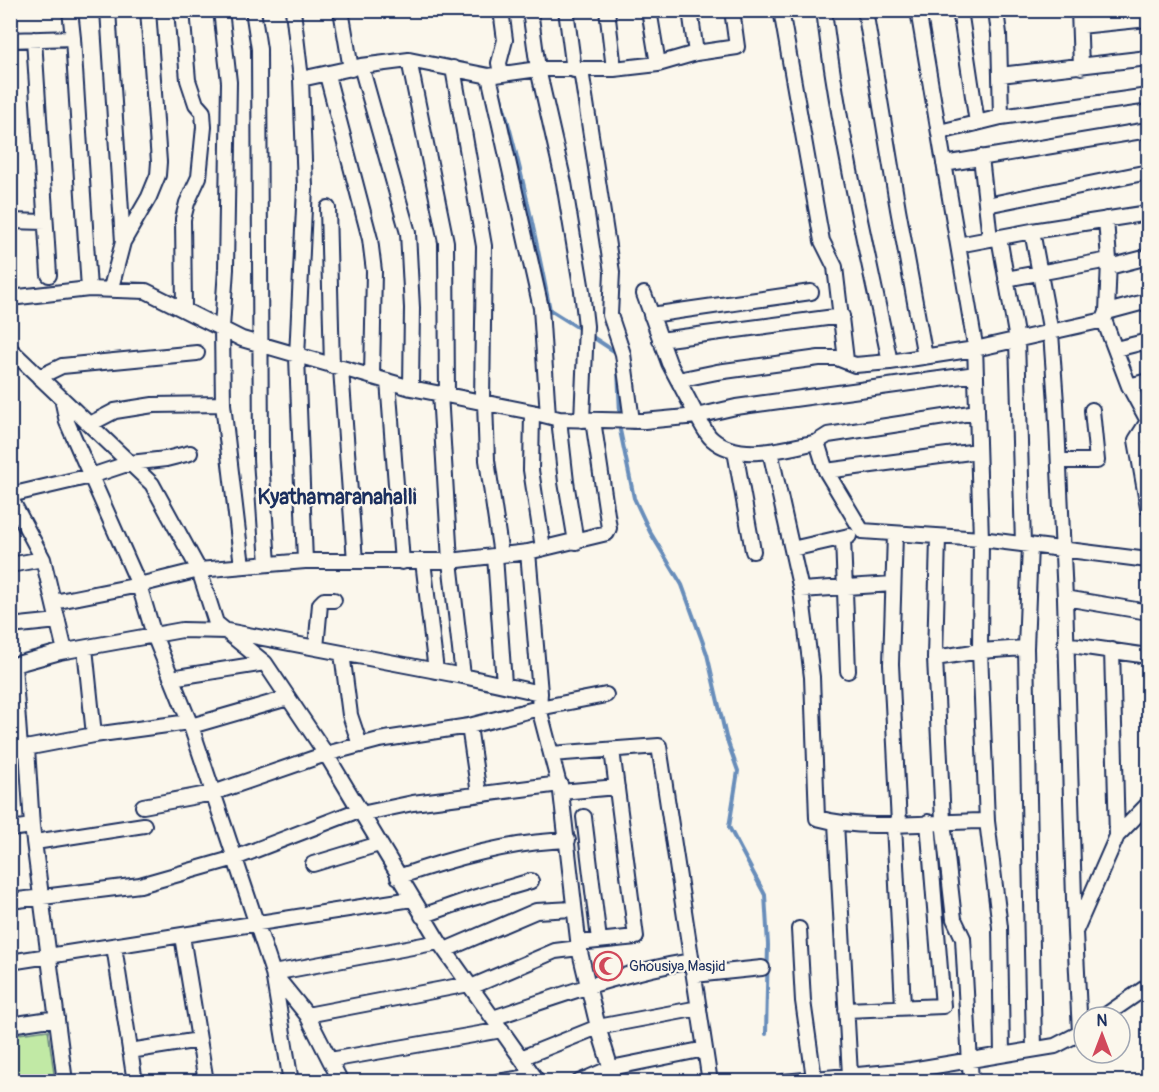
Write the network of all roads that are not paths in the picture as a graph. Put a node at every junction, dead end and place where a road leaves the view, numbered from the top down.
1 (70, 10) edge
2 (108, 10) edge
3 (148, 10) edge
4 (182, 10) edge
5 (220, 10) edge
6 (253, 10) edge
7 (293, 10) edge
8 (341, 10) edge
9 (501, 10) edge
10 (530, 10) edge
11 (566, 10) edge
12 (608, 10) edge
13 (649, 10) edge
14 (690, 10) edge
15 (732, 10) edge
16 (781, 10) edge
17 (824, 10) edge
18 (865, 10) edge
19 (918, 10) edge
20 (960, 10) edge
21 (996, 10) edge
22 (1079, 10) edge
23 (1149, 19) edge
24 (1080, 26) junction
25 (74, 38) junction
26 (34, 39) junction
27 (10, 40) edge
28 (696, 53) junction
29 (1149, 58) edge
30 (409, 60) junction
31 (658, 63) junction
32 (356, 67) junction
33 (1081, 67) junction
34 (453, 68) junction
35 (538, 69) junction
36 (614, 69) junction
37 (577, 70) junction
38 (327, 75) junction
39 (495, 75) junction
40 (1000, 75) junction
41 (302, 80) junction
42 (1149, 96) edge
43 (1001, 117) junction
44 (977, 123) junction
45 (1149, 130) edge
46 (940, 132) junction
47 (981, 158) junction
48 (944, 164) junction
49 (1149, 172) edge
50 (987, 205) junction
51 (328, 208) dead end
52 (1149, 213) edge
53 (1106, 219) junction
54 (10, 221) edge
55 (45, 222) junction
56 (1032, 231) junction
57 (995, 238) junction
58 (123, 242) junction
59 (958, 245) junction
60 (1149, 257) edge
61 (1109, 264) junction
62 (1039, 273) junction
63 (49, 275) dead end
64 (1006, 279) junction
65 (111, 288) junction
66 (89, 289) junction
67 (811, 292) dead end
68 (644, 294) dead end
69 (10, 298) edge
70 (1149, 301) edge
71 (184, 309) junction
72 (651, 315) junction
73 (842, 316) junction
74 (1105, 316) junction
75 (222, 328) junction
76 (1051, 333) junction
77 (660, 340) junction
78 (1017, 340) junction
79 (1149, 341) edge
80 (259, 345) junction
81 (10, 349) edge
82 (975, 349) junction
83 (1116, 349) junction
84 (197, 353) dead end
85 (932, 356) junction
86 (297, 357) junction
87 (846, 360) junction
88 (890, 362) junction
89 (337, 367) junction
90 (976, 374) junction
91 (39, 377) junction
92 (372, 377) junction
93 (941, 379) junction
94 (678, 380) junction
95 (388, 381) junction
96 (1149, 381) edge
97 (1129, 386) junction
98 (411, 388) junction
99 (444, 394) junction
100 (62, 398) junction
101 (484, 402) junction
102 (223, 404) junction
103 (1092, 411) dead end
104 (532, 412) junction
105 (977, 412) junction
106 (697, 416) junction
107 (554, 418) junction
108 (588, 420) junction
109 (632, 421) junction
110 (1149, 421) edge
111 (90, 424) junction
112 (817, 442) junction
113 (735, 451) junction
114 (770, 451) junction
115 (978, 451) junction
116 (190, 453) dead end
117 (1059, 461) junction
118 (130, 463) junction
119 (825, 471) junction
120 (91, 476) junction
121 (10, 496) edge
122 (1149, 508) edge
123 (862, 531) junction
124 (895, 534) junction
125 (938, 537) junction
126 (843, 538) junction
127 (981, 539) junction
128 (576, 542) junction
129 (1026, 545) junction
130 (543, 548) junction
131 (792, 549) junction
132 (1063, 549) junction
133 (753, 551) dead end
134 (528, 552) junction
135 (498, 555) junction
136 (43, 559) junction
137 (1149, 560) edge
138 (305, 561) junction
139 (355, 561) junction
140 (423, 561) junction
141 (450, 561) junction
142 (402, 562) junction
143 (268, 564) junction
144 (10, 565) edge
145 (242, 566) junction
146 (199, 570) junction
147 (893, 584) junction
148 (139, 585) junction
149 (844, 586) junction
150 (801, 590) junction
151 (1065, 598) junction
152 (334, 600) dead end
153 (54, 602) junction
154 (1149, 612) edge
155 (58, 621) junction
156 (10, 626) edge
157 (227, 632) junction
158 (154, 635) junction
159 (1065, 644) junction
160 (85, 648) junction
161 (316, 648) junction
162 (1026, 648) junction
163 (1112, 650) junction
164 (65, 651) junction
165 (980, 651) junction
166 (342, 653) junction
167 (1149, 656) edge
168 (935, 658) junction
169 (265, 663) junction
170 (12, 666) edge
171 (436, 671) junction
172 (848, 671) dead end
173 (463, 676) junction
174 (171, 678) junction
175 (504, 684) junction
176 (540, 693) junction
177 (606, 695) dead end
178 (288, 698) junction
179 (539, 708) junction
180 (190, 724) junction
181 (469, 726) junction
182 (94, 735) junction
183 (360, 746) junction
184 (19, 749) edge
185 (612, 750) junction
186 (326, 754) junction
187 (551, 754) junction
188 (617, 787) junction
189 (561, 788) junction
190 (213, 793) junction
191 (479, 794) junction
192 (1149, 804) edge
193 (143, 806) dead end
194 (360, 812) junction
195 (584, 817) dead end
196 (943, 821) junction
197 (987, 821) junction
198 (928, 822) junction
199 (836, 823) junction
200 (896, 824) junction
201 (144, 825) dead end
202 (32, 826) junction
203 (10, 829) edge
204 (1117, 836) junction
205 (568, 840) junction
206 (34, 842) junction
207 (379, 844) junction
208 (235, 858) junction
209 (313, 864) dead end
210 (398, 877) junction
211 (531, 881) dead end
212 (43, 897) junction
213 (412, 899) junction
214 (10, 901) edge
215 (573, 909) junction
216 (422, 916) junction
217 (257, 923) junction
218 (799, 929) dead end
219 (1075, 932) junction
220 (183, 936) junction
221 (598, 940) junction
222 (579, 945) junction
223 (114, 946) junction
224 (442, 946) junction
225 (48, 956) junction
226 (692, 961) junction
227 (10, 962) edge
228 (762, 968) dead end
229 (273, 973) junction
230 (694, 975) junction
231 (470, 985) junction
232 (587, 986) junction
233 (1149, 986) edge
234 (1130, 999) junction
235 (1149, 999) edge
236 (1080, 1005) edge
237 (1121, 1005) edge
238 (903, 1006) junction
239 (699, 1008) junction
240 (846, 1010) junction
241 (307, 1015) junction
242 (57, 1018) junction
243 (493, 1018) junction
244 (10, 1025) edge
245 (598, 1027) junction
246 (502, 1030) junction
247 (1072, 1037) edge
248 (199, 1040) junction
249 (705, 1049) junction
250 (1034, 1049) junction
251 (130, 1051) junction
252 (1002, 1055) junction
253 (521, 1058) junction
254 (330, 1060) junction
255 (968, 1060) junction
256 (613, 1075) edge
257 (850, 1075) junction
258 (895, 1077) edge
259 (814, 1078) junction
260 (536, 1079) edge
261 (65, 1082) edge
262 (135, 1082) edge
263 (206, 1082) edge
264 (291, 1082) edge
265 (341, 1082) edge
266 (497, 1082) edge
267 (579, 1082) edge
268 (710, 1082) edge
269 (783, 1082) edge
270 (970, 1082) edge

1 - 25 street
2 - 58 street
3 - 58 street
4 - 71 street
5 - 75 street
6 - 80 street
7 - 41 street
8 - 32 street
9 - 39 street
10 - 35 street
11 - 37 street
12 - 36 street
13 - 31 street
14 - 28 street
15 - 28 street
16 - 73 street
17 - 88 street
18 - 85 street
19 - 46 street
20 - 44 street
21 - 40 street
22 - 24 street
23 - 24 street
24 - 33 street
25 - 26 street
25 - 66 street
26 - 27 street
26 - 55 street
28 - 31 street
29 - 33 street
30 - 32 street
30 - 34 street
30 - 99 street
31 - 36 street
32 - 38 street
32 - 98 street
33 - 40 street
34 - 39 street
34 - 101 street
35 - 37 street
35 - 39 street
35 - 108 street
36 - 37 street
37 - 109 street
38 - 41 street
38 - 92 street
39 - 107 street
40 - 43 street
41 - 86 street
42 - 43 street
43 - 44 street
44 - 46 street
45 - 47 street
46 - 48 street
47 - 48 street
47 - 50 street
48 - 59 street
49 - 50 street
50 - 57 street
51 - 89 street
52 - 53 street
53 - 56 street
53 - 61 street
54 - 55 street
55 - 63 street
56 - 57 street
56 - 62 street
57 - 59 street
57 - 64 street
58 - 65 street
59 - 82 street
60 - 61 street
61 - 62 street
61 - 74 street
62 - 64 street
62 - 76 street
64 - 78 street
65 - 66 street
65 - 71 street
66 - 69 street
67 - 72 street
68 - 72 street
70 - 74 street
71 - 75 street
72 - 77 street
73 - 77 street
73 - 87 street
74 - 76 street
74 - 83 street
75 - 80 street
75 - 102 street
76 - 78 street
76 - 117 street
77 - 94 street
78 - 82 street
78 - 129 street
79 - 83 street
80 - 86 street
80 - 143 street
81 - 91 street
82 - 85 street
82 - 90 street
83 - 97 street
84 - 91 street
85 - 88 street
85 - 93 street
86 - 89 street
86 - 138 street
87 - 88 street
87 - 94 street
89 - 92 street
89 - 139 street
90 - 93 street
90 - 105 street
91 - 100 street
92 - 95 street
93 - 106 street
94 - 106 street
95 - 98 street
95 - 142 street
96 - 97 street
97 - 110 street
98 - 99 street
99 - 101 street
99 - 141 street
100 - 111 street
100 - 120 street
101 - 104 street
101 - 135 street
102 - 111 street
102 - 145 street
103 - 117 street
104 - 107 street
104 - 130 street
105 - 112 street
105 - 115 street
106 - 109 street
106 - 113 street
107 - 108 street
107 - 128 street
108 - 109 street
108 - 128 street
110 - 122 street
111 - 118 street
112 - 114 street
112 - 119 street
113 - 114 street
113 - 133 street
114 - 131 street
115 - 119 street
115 - 127 street
116 - 118 street
117 - 132 street
118 - 120 street
118 - 146 street
119 - 123 street
120 - 121 street
120 - 148 street
121 - 136 street
123 - 124 street
123 - 126 street
124 - 125 street
124 - 147 street
125 - 127 street
125 - 168 street
126 - 131 street
126 - 149 street
127 - 129 street
127 - 165 street
128 - 130 street
129 - 132 street
129 - 162 street
130 - 134 street
131 - 150 street
132 - 137 street
132 - 151 street
134 - 135 street
134 - 176 street
135 - 141 street
135 - 175 street
136 - 144 street
136 - 153 street
138 - 139 street
138 - 143 street
139 - 142 street
140 - 141 street
140 - 142 street
140 - 171 street
141 - 173 street
143 - 145 street
145 - 146 street
146 - 148 street
146 - 157 street
147 - 149 street
147 - 200 street
148 - 153 street
148 - 158 street
149 - 150 street
149 - 172 street
150 - 199 street
151 - 154 street
151 - 159 street
152 - 161 street
153 - 155 street
155 - 156 street
155 - 164 street
157 - 158 street
157 - 161 street
157 - 169 street
158 - 160 street
158 - 174 street
159 - 163 street
159 - 219 street
160 - 164 street
160 - 182 street
161 - 166 street
162 - 165 street
162 - 250 street
163 - 167 street
163 - 204 street
164 - 170 street
165 - 168 street
165 - 197 street
166 - 171 street
166 - 183 street
168 - 196 street
169 - 174 street
169 - 178 street
170 - 184 street
171 - 173 street
173 - 175 street
174 - 180 street
175 - 176 street
176 - 179 street
177 - 179 street
178 - 180 street
178 - 186 street
179 - 181 street
179 - 187 street
180 - 182 street
180 - 190 street
181 - 183 street
181 - 191 street
182 - 184 street
183 - 186 street
184 - 202 street
185 - 187 street
185 - 188 street
185 - 226 street
186 - 190 street
186 - 194 street
187 - 189 street
188 - 189 street
188 - 221 street
189 - 191 street
189 - 205 street
190 - 193 street
190 - 208 street
191 - 194 street
192 - 204 street
194 - 207 street
194 - 208 street
195 - 221 street
196 - 197 street
196 - 198 street
196 - 255 street
197 - 252 street
198 - 200 street
198 - 238 street
199 - 200 street
199 - 240 street
200 - 238 street
201 - 206 street
202 - 203 street
202 - 206 street
204 - 219 street
205 - 210 street
205 - 215 street
206 - 212 street
207 - 209 street
207 - 210 street
208 - 212 street
208 - 217 street
210 - 213 street
211 - 216 street
212 - 214 street
212 - 225 street
213 - 216 street
213 - 217 street
215 - 222 street
215 - 224 street
216 - 224 street
217 - 220 street
217 - 229 street
218 - 259 street
219 - 236 street
220 - 223 street
220 - 248 street
221 - 222 street
222 - 231 street
222 - 232 street
223 - 225 street
223 - 251 street
224 - 229 street
224 - 231 street
225 - 227 street
225 - 242 street
226 - 230 street
226 - 232 street
228 - 230 street
229 - 241 street
229 - 264 street
230 - 239 street
231 - 241 street
231 - 243 street
232 - 243 street
232 - 245 street
233 - 234 street
234 - 235 street
234 - 237 street
238 - 240 street
239 - 245 street
239 - 249 street
240 - 257 street
241 - 254 street
242 - 244 street
242 - 261 street
243 - 246 street
245 - 253 street
245 - 256 street
246 - 253 street
246 - 254 street
247 - 250 street
248 - 251 street
248 - 263 street
249 - 256 street
249 - 268 street
250 - 252 street
251 - 262 street
252 - 255 street
253 - 260 street
254 - 265 street
255 - 258 street
255 - 270 street
256 - 267 street
257 - 258 street
257 - 259 street
259 - 269 street
260 - 266 street

